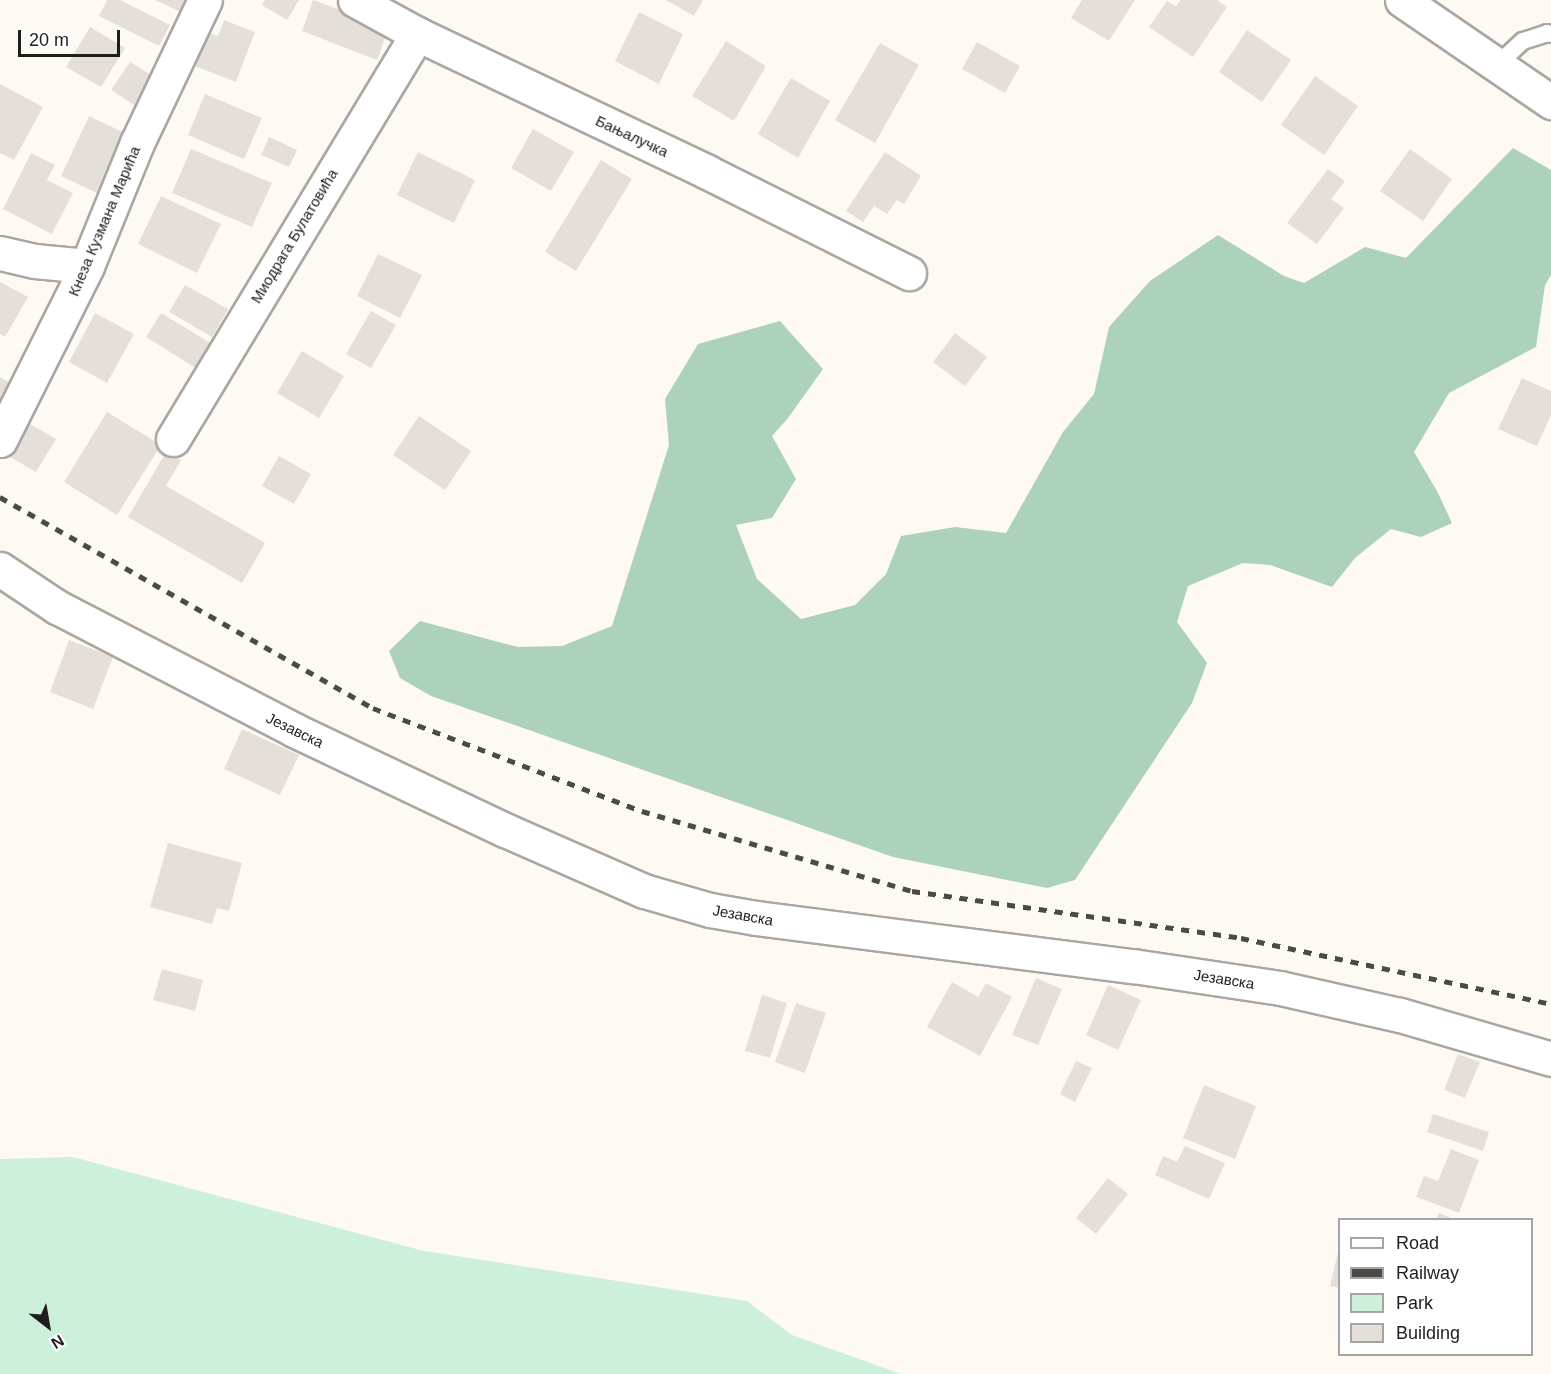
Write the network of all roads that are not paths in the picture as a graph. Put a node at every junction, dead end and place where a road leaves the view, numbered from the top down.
1 (205, 0) edge
2 (356, 0) edge
3 (1402, 0) edge
4 (417, 34) junction
5 (1551, 34) edge
6 (1498, 64) junction
7 (1551, 102) edge
8 (0, 254) edge
9 (87, 266) junction
10 (909, 273) dead end
11 (173, 439) dead end
12 (0, 440) edge
13 (0, 569) edge
14 (1551, 1059) edge

1 - 9 street, Кнеза Кузмана Марића
2 - 4 street, Бањалучка
3 - 6 street
4 - 10 street, Бањалучка
4 - 11 street, Миодрага Булатовића
5 - 6 lane
6 - 7 street
8 - 9 street
9 - 12 street, Кнеза Кузмана Марића
13 - 14 street, Језавска

